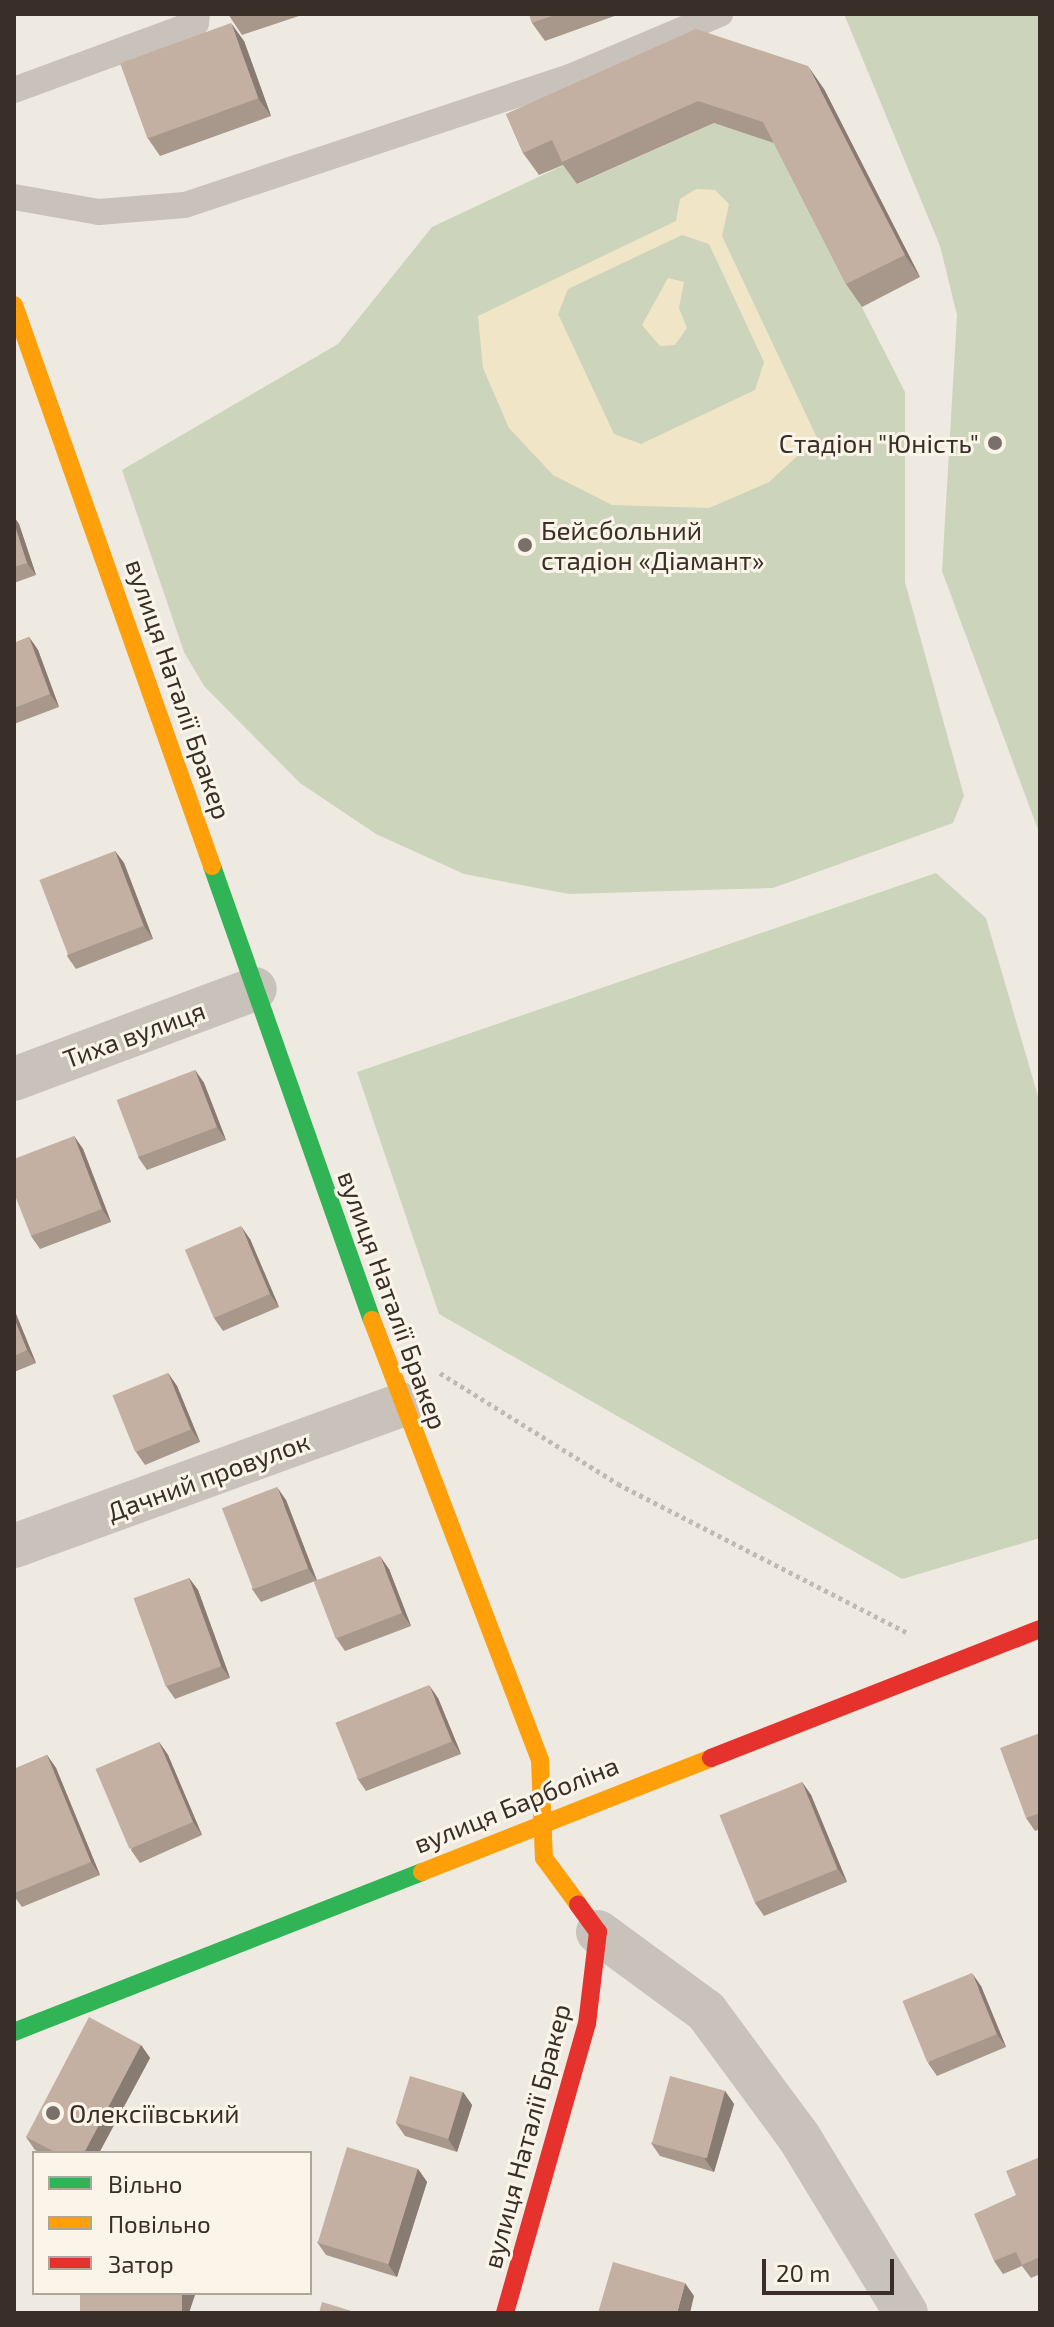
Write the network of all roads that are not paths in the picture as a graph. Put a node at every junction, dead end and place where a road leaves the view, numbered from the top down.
1 (197, 14) edge
2 (720, 14) edge
3 (14, 90) edge
4 (14, 197) edge
5 (14, 305) edge
6 (255, 989) junction
7 (14, 1079) edge
8 (402, 1405) junction
9 (14, 1546) edge
10 (1040, 1629) edge
11 (544, 1821) junction
12 (598, 1932) junction
13 (14, 2032) edge
14 (505, 2313) edge
15 (906, 2313) edge

1 - 3 lane
2 - 4 lane
5 - 6 street, вулиця Наталії Бракер
6 - 7 street, Тиха вулиця
6 - 8 street, вулиця Наталії Бракер
8 - 9 street, Дачний провулок
8 - 11 street, вулиця Наталії Бракер
10 - 11 street, вулиця Барболіна
11 - 12 street, вулиця Наталії Бракер
11 - 13 street, вулиця Барболіна
12 - 14 street, вулиця Наталії Бракер
12 - 15 street

